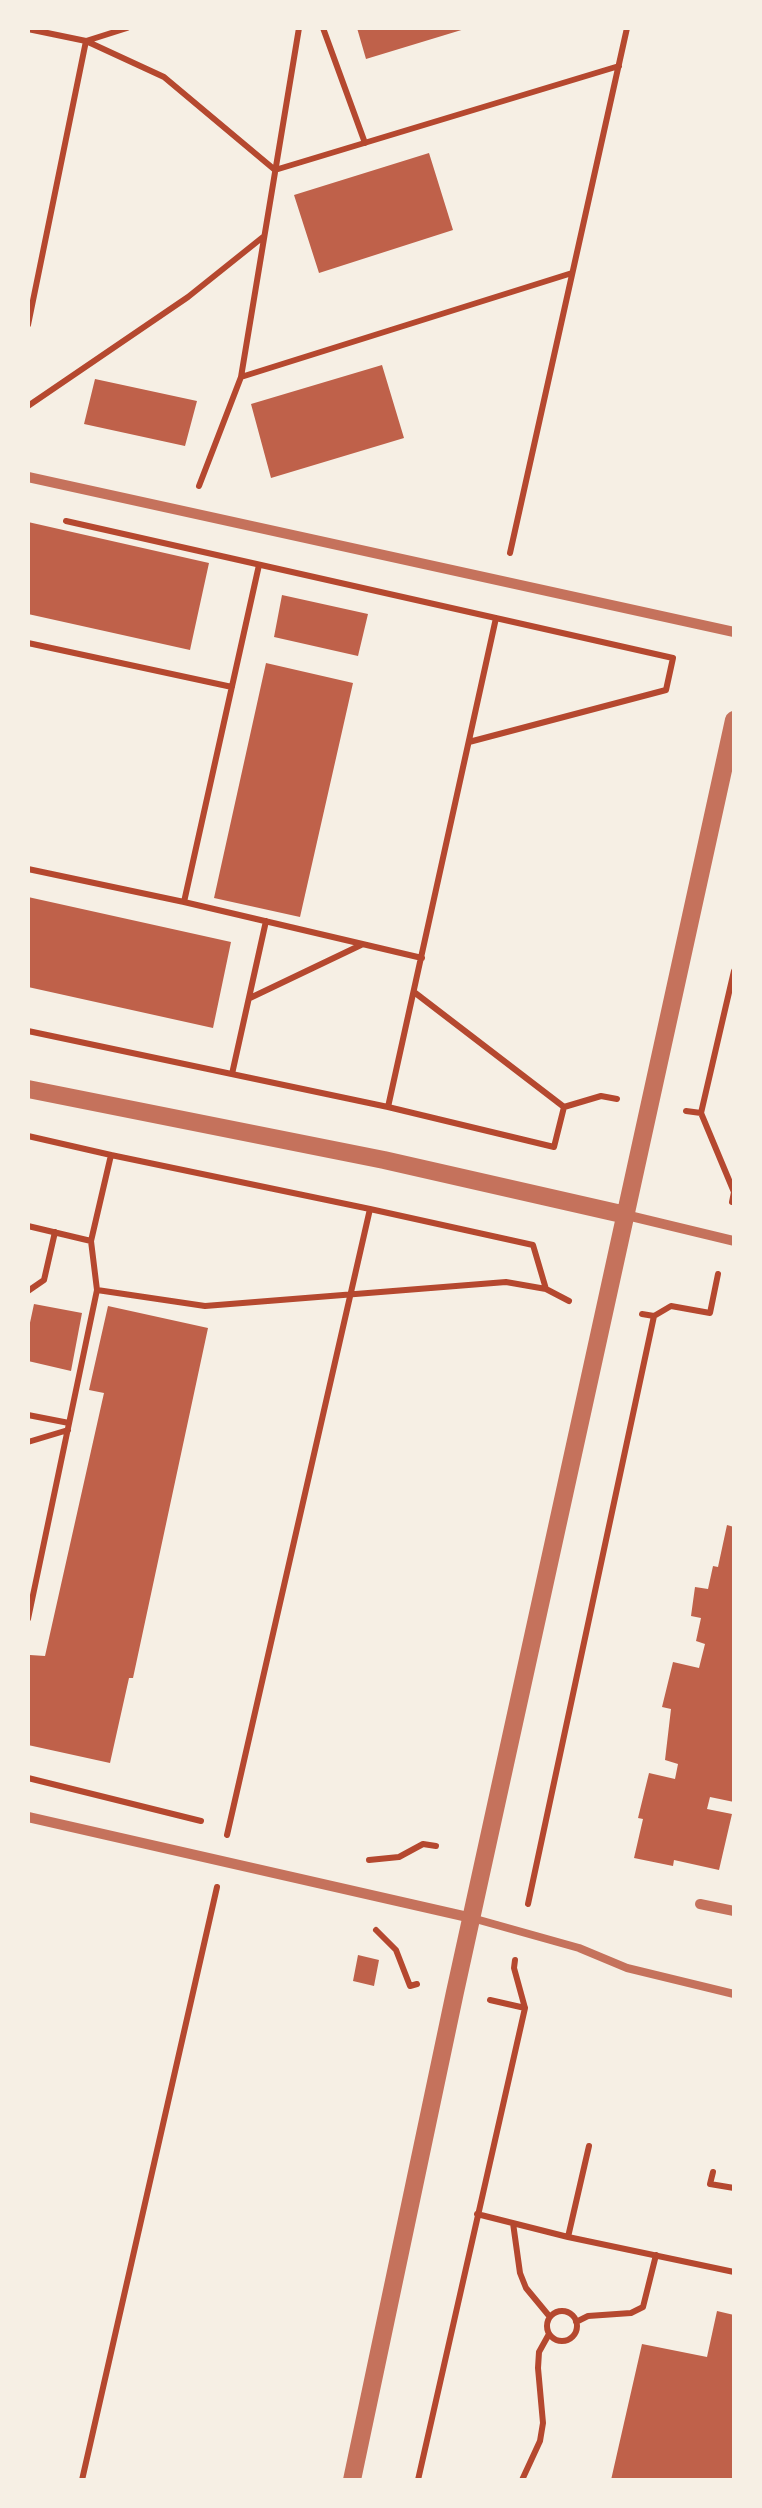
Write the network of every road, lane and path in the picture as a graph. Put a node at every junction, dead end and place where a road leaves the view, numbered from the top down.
1 (28, 28) edge
2 (126, 28) edge
3 (300, 28) edge
4 (324, 28) edge
5 (627, 28) edge
6 (86, 41) junction
7 (619, 66) junction
8 (364, 143) junction
9 (275, 170) junction
10 (264, 236) junction
11 (572, 274) junction
12 (28, 324) edge
13 (240, 377) junction
14 (28, 406) edge
15 (28, 476) edge
16 (189, 510) junction
17 (47, 516) dead end
18 (268, 528) junction
19 (258, 566) junction
20 (506, 569) dead end
21 (498, 608) dead end
22 (496, 620) junction
23 (734, 632) edge
24 (28, 643) edge
25 (232, 687) junction
26 (734, 720) edge
27 (469, 742) junction
28 (28, 868) edge
29 (184, 902) junction
30 (266, 922) junction
31 (364, 944) junction
32 (422, 958) junction
33 (734, 971) edge
34 (414, 992) junction
35 (249, 998) junction
36 (732, 999) edge
37 (28, 1031) edge
38 (232, 1074) junction
39 (28, 1089) edge
40 (617, 1099) dead end
41 (564, 1106) junction
42 (388, 1107) junction
43 (686, 1111) dead end
44 (700, 1114) junction
45 (28, 1136) edge
46 (111, 1155) junction
47 (732, 1202) dead end
48 (370, 1209) junction
49 (626, 1215) junction
50 (28, 1226) edge
51 (56, 1232) junction
52 (92, 1240) junction
53 (734, 1241) edge
54 (718, 1274) dead end
55 (97, 1290) junction
56 (546, 1290) junction
57 (28, 1291) edge
58 (350, 1296) junction
59 (569, 1301) dead end
60 (642, 1314) dead end
61 (654, 1316) junction
62 (28, 1415) edge
63 (68, 1426) junction
64 (28, 1442) edge
65 (28, 1619) edge
66 (28, 1778) edge
67 (28, 1817) edge
68 (229, 1828) junction
69 (246, 1832) dead end
70 (436, 1846) dead end
71 (353, 1856) dead end
72 (521, 1862) dead end
73 (221, 1863) junction
74 (536, 1866) junction
75 (700, 1904) dead end
76 (734, 1911) edge
77 (472, 1918) junction
78 (369, 1927) dead end
79 (522, 1932) junction
80 (416, 1984) dead end
81 (734, 1994) edge
82 (490, 2000) dead end
83 (525, 2008) junction
84 (588, 2146) dead end
85 (713, 2172) dead end
86 (734, 2188) edge
87 (478, 2214) junction
88 (514, 2223) junction
89 (568, 2236) junction
90 (656, 2255) junction
91 (734, 2272) edge
92 (550, 2317) junction
93 (576, 2322) junction
94 (549, 2334) junction
95 (82, 2480) edge
96 (352, 2480) edge
97 (418, 2480) edge
98 (522, 2480) edge

1 - 6 path
2 - 6 path
3 - 9 path
4 - 8 path
5 - 7 path
6 - 9 path
6 - 12 path
7 - 8 path
7 - 11 path
8 - 9 path
9 - 10 path
10 - 13 path
10 - 14 path
11 - 13 path
11 - 20 path
13 - 16 path
15 - 16 street
16 - 18 street
17 - 19 path
18 - 19 path
18 - 23 street
19 - 22 path
19 - 25 path
21 - 22 path
22 - 27 path
22 - 27 path
24 - 25 path
25 - 29 path
26 - 49 street
27 - 32 path
28 - 29 path
29 - 30 path
30 - 31 path
30 - 35 path
31 - 32 path
31 - 35 path
32 - 34 path
33 - 36 path
34 - 41 path
34 - 42 path
35 - 38 path
36 - 44 path
37 - 38 path
38 - 42 path
39 - 49 street
40 - 41 path
41 - 42 path
43 - 44 path
44 - 47 path
45 - 46 path
46 - 48 path
46 - 52 path
48 - 56 path
48 - 58 path
49 - 53 street
49 - 77 street
50 - 51 path
51 - 52 path
51 - 57 path
52 - 55 path
54 - 61 path
55 - 58 path
55 - 63 path
56 - 58 path
56 - 59 path
58 - 68 path
60 - 61 path
61 - 74 path
62 - 63 path
63 - 64 path
63 - 65 path
66 - 68 path
67 - 73 street
68 - 69 path
68 - 73 path
70 - 71 path
72 - 74 path
73 - 77 street
73 - 95 path
74 - 79 path
75 - 76 street
77 - 79 lane
77 - 96 street
78 - 80 path
79 - 81 lane
79 - 83 path
82 - 83 path
83 - 87 path
84 - 89 path
85 - 86 path
87 - 88 path
87 - 97 path
88 - 89 path
88 - 92 path
89 - 90 path
90 - 91 path
90 - 93 path
92 - 93 path
92 - 94 path
93 - 94 path
94 - 98 path

